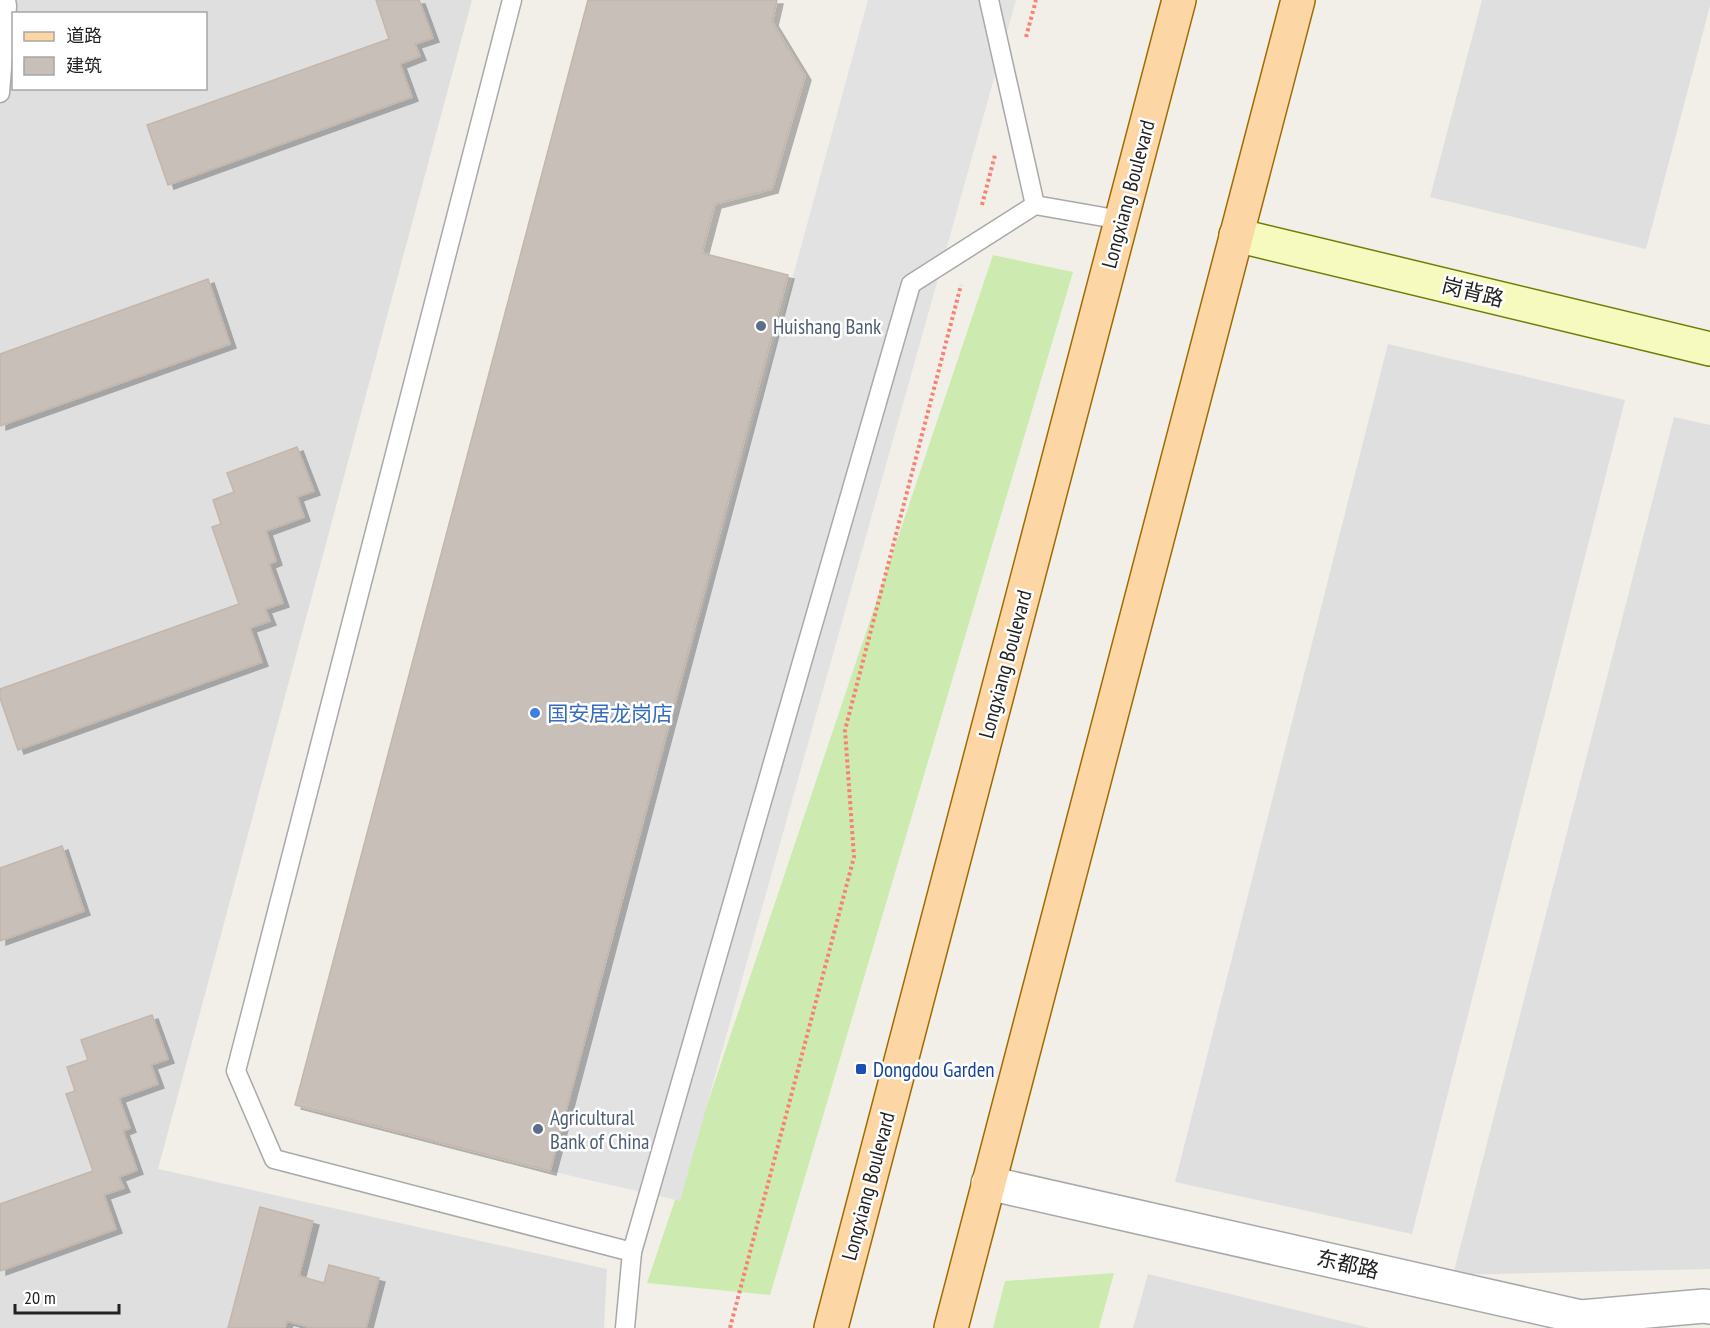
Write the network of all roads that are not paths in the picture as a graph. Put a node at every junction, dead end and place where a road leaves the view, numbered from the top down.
1 (6, 0) edge
2 (512, 0) edge
3 (990, 0) edge
4 (1179, 0) edge
5 (1298, 0) edge
6 (0, 93) edge
7 (1035, 205) junction
8 (1121, 220) junction
9 (1236, 235) junction
10 (1710, 349) edge
11 (988, 1183) junction
12 (632, 1252) junction
13 (1710, 1307) edge
14 (625, 1328) edge
15 (831, 1328) edge
16 (951, 1328) edge

1 - 6 lane
2 - 12 lane
3 - 7 lane
4 - 8 main road, Longxiang Boulevard
5 - 9 main road
7 - 8 lane
7 - 12 lane
8 - 15 main road, Longxiang Boulevard
9 - 10 street, 岗背路
9 - 11 main road
11 - 13 street, 东都路
11 - 16 main road
12 - 14 lane

